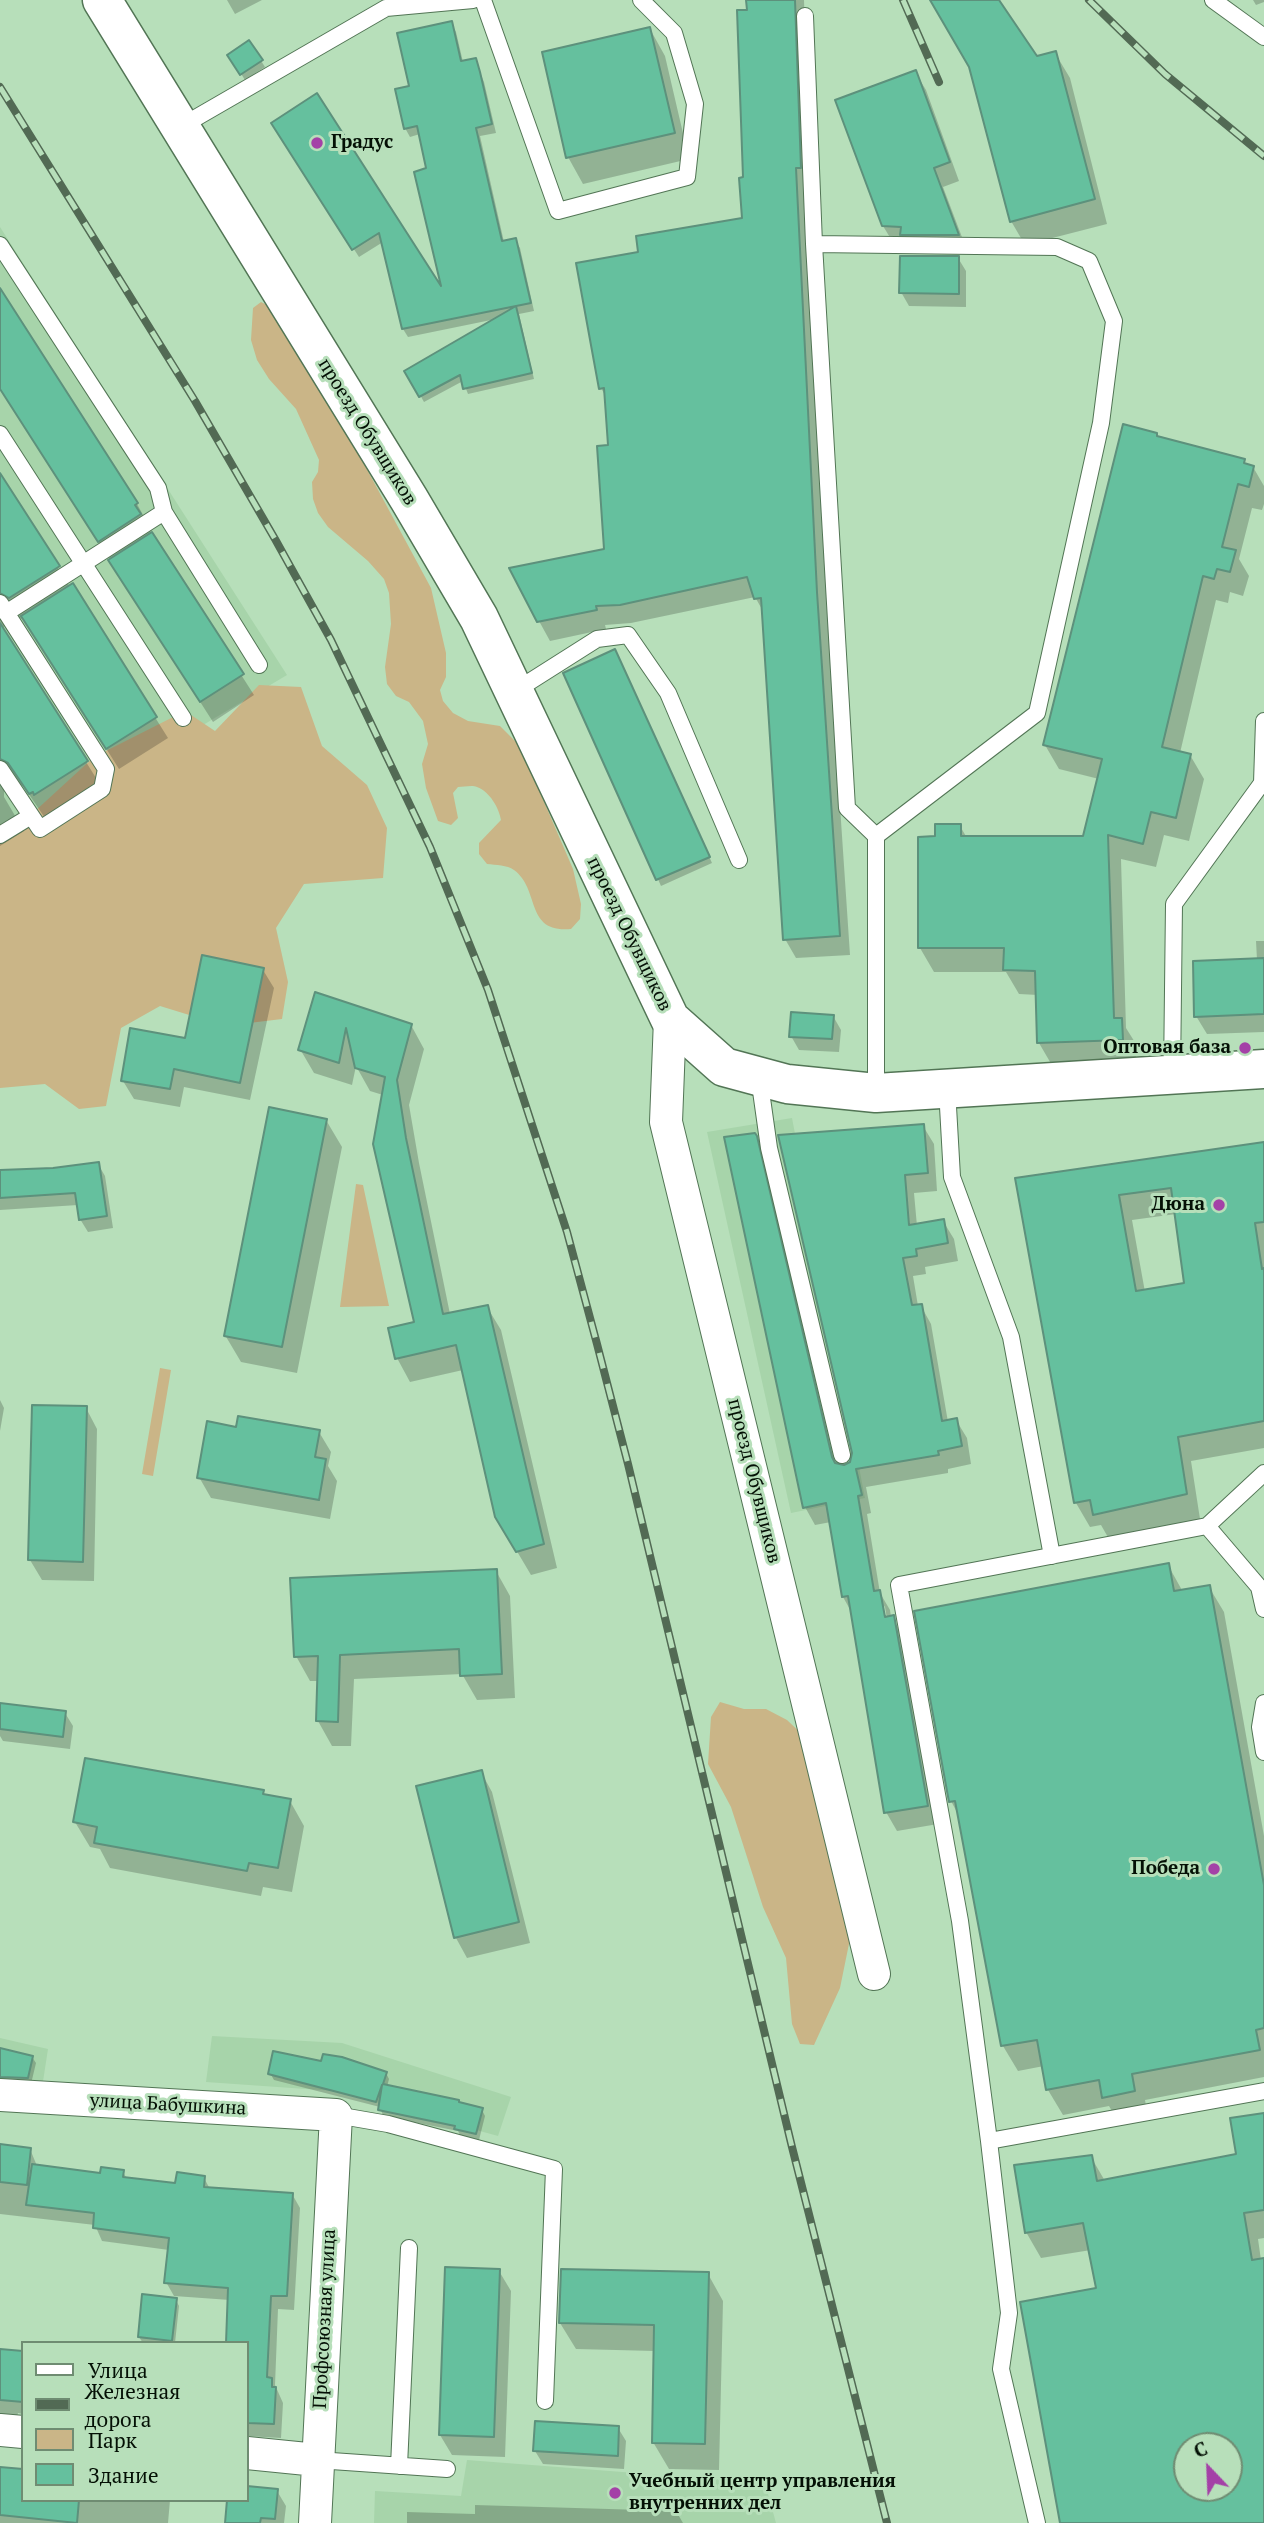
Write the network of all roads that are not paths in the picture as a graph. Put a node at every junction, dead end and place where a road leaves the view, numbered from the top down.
1 (102, 0) edge
2 (473, 0) edge
3 (482, 0) edge
4 (641, 0) edge
5 (1213, 0) edge
6 (805, 16) dead end
7 (1264, 37) edge
8 (180, 127) junction
9 (814, 244) junction
10 (0, 245) edge
11 (0, 434) edge
12 (164, 512) junction
13 (83, 563) junction
14 (3, 608) edge
15 (259, 665) dead end
16 (515, 691) junction
17 (183, 719) dead end
18 (1264, 721) edge
19 (0, 769) edge
20 (31, 816) junction
21 (0, 835) edge
22 (876, 836) junction
23 (739, 860) dead end
24 (670, 1019) junction
25 (1264, 1069) edge
26 (1172, 1075) junction
27 (759, 1077) junction
28 (947, 1089) junction
29 (876, 1093) junction
30 (842, 1455) dead end
31 (1264, 1473) edge
32 (1207, 1526) junction
33 (1052, 1556) junction
34 (1264, 1609) edge
35 (1264, 1703) edge
36 (1264, 1752) edge
37 (874, 1974) dead end
38 (1264, 2091) edge
39 (0, 2095) edge
40 (335, 2115) junction
41 (989, 2141) junction
42 (409, 2248) dead end
43 (545, 2401) dead end
44 (0, 2430) edge
45 (21, 2432) edge
46 (248, 2453) edge
47 (317, 2460) junction
48 (399, 2466) junction
49 (447, 2469) dead end
50 (315, 2523) edge
51 (1037, 2523) edge

1 - 8 street, проезд Обувщиков
2 - 8 lane
3 - 4 lane
5 - 7 lane
6 - 9 lane
8 - 16 street, проезд Обувщиков
9 - 22 lane
9 - 22 lane
10 - 12 lane
11 - 13 lane
12 - 13 lane
12 - 15 lane
13 - 14 lane
13 - 17 lane
14 - 20 lane
16 - 23 lane
16 - 24 street, проезд Обувщиков
18 - 26 lane
19 - 20 lane
20 - 21 lane
22 - 29 lane
24 - 27 street
24 - 37 street, проезд Обувщиков
25 - 26 street
26 - 28 street
27 - 29 street
27 - 30 lane
28 - 29 street
28 - 33 lane
31 - 32 lane
32 - 33 lane
32 - 34 lane
33 - 41 lane
35 - 36 lane
38 - 41 lane
39 - 40 street, улица Бабушкина
40 - 43 lane
40 - 47 street, Профсоюзная улица
41 - 51 lane
42 - 48 lane
44 - 45 street
46 - 47 street
47 - 48 lane
47 - 50 street, Профсоюзная улица
48 - 49 lane

